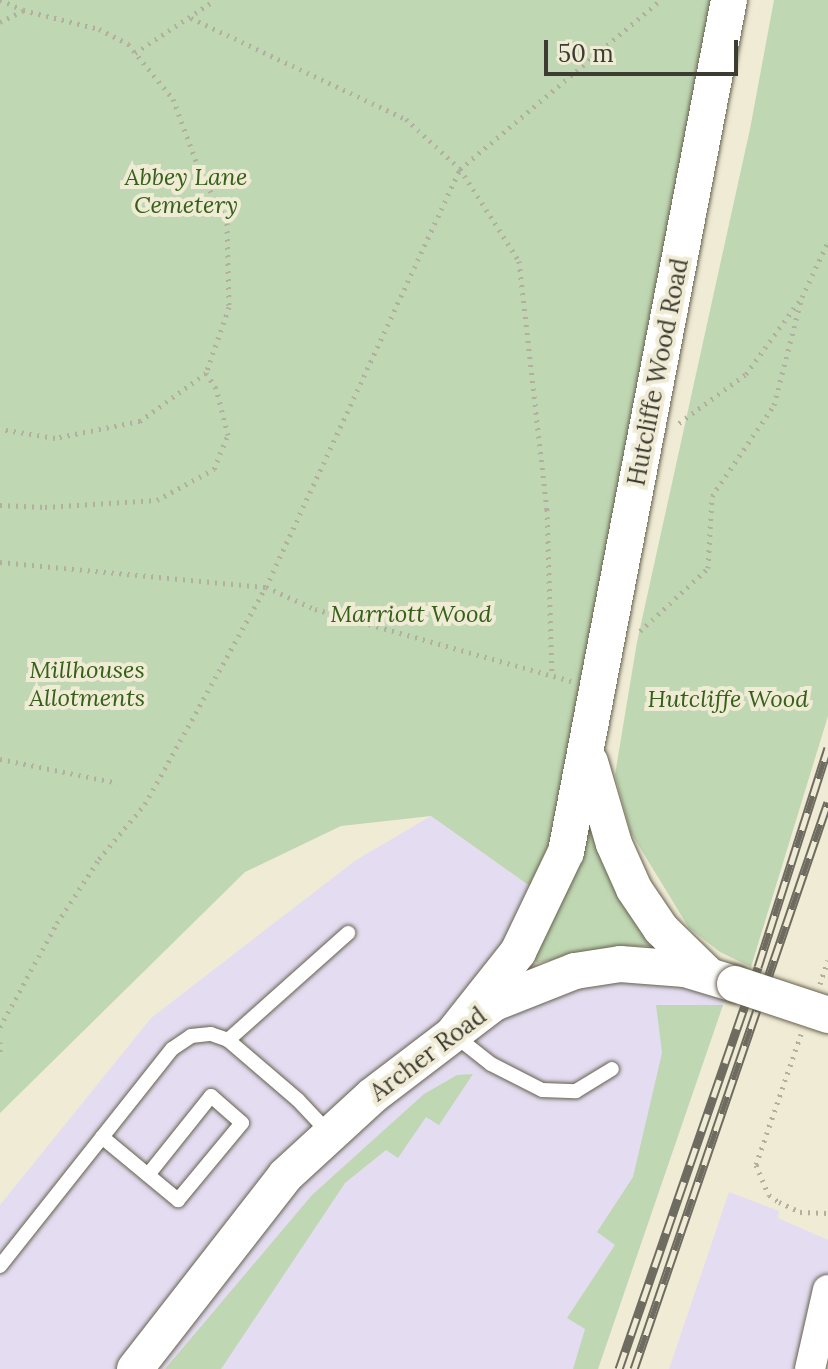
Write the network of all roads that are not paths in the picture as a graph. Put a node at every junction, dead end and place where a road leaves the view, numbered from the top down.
1 (729, 0) edge
2 (587, 744) junction
3 (348, 933) dead end
4 (722, 980) junction
5 (815, 1014) edge
6 (453, 1034) junction
7 (228, 1040) junction
8 (612, 1069) dead end
9 (329, 1133) junction
10 (102, 1137) junction
11 (148, 1175) junction
12 (0, 1266) edge
13 (828, 1290) edge
14 (135, 1369) edge
15 (810, 1369) edge

1 - 2 street, Hutcliffe Wood Road
2 - 4 street, Hutcliffe Wood Road
2 - 6 street, Hutcliffe Wood Road
3 - 7 lane
4 - 5 street, Archer Road, bridge
4 - 6 street, Archer Road
6 - 8 lane
6 - 9 street, Archer Road
7 - 9 lane
7 - 10 lane
9 - 14 street, Archer Road
10 - 11 lane
10 - 12 lane
11 - 11 lane
13 - 15 street

